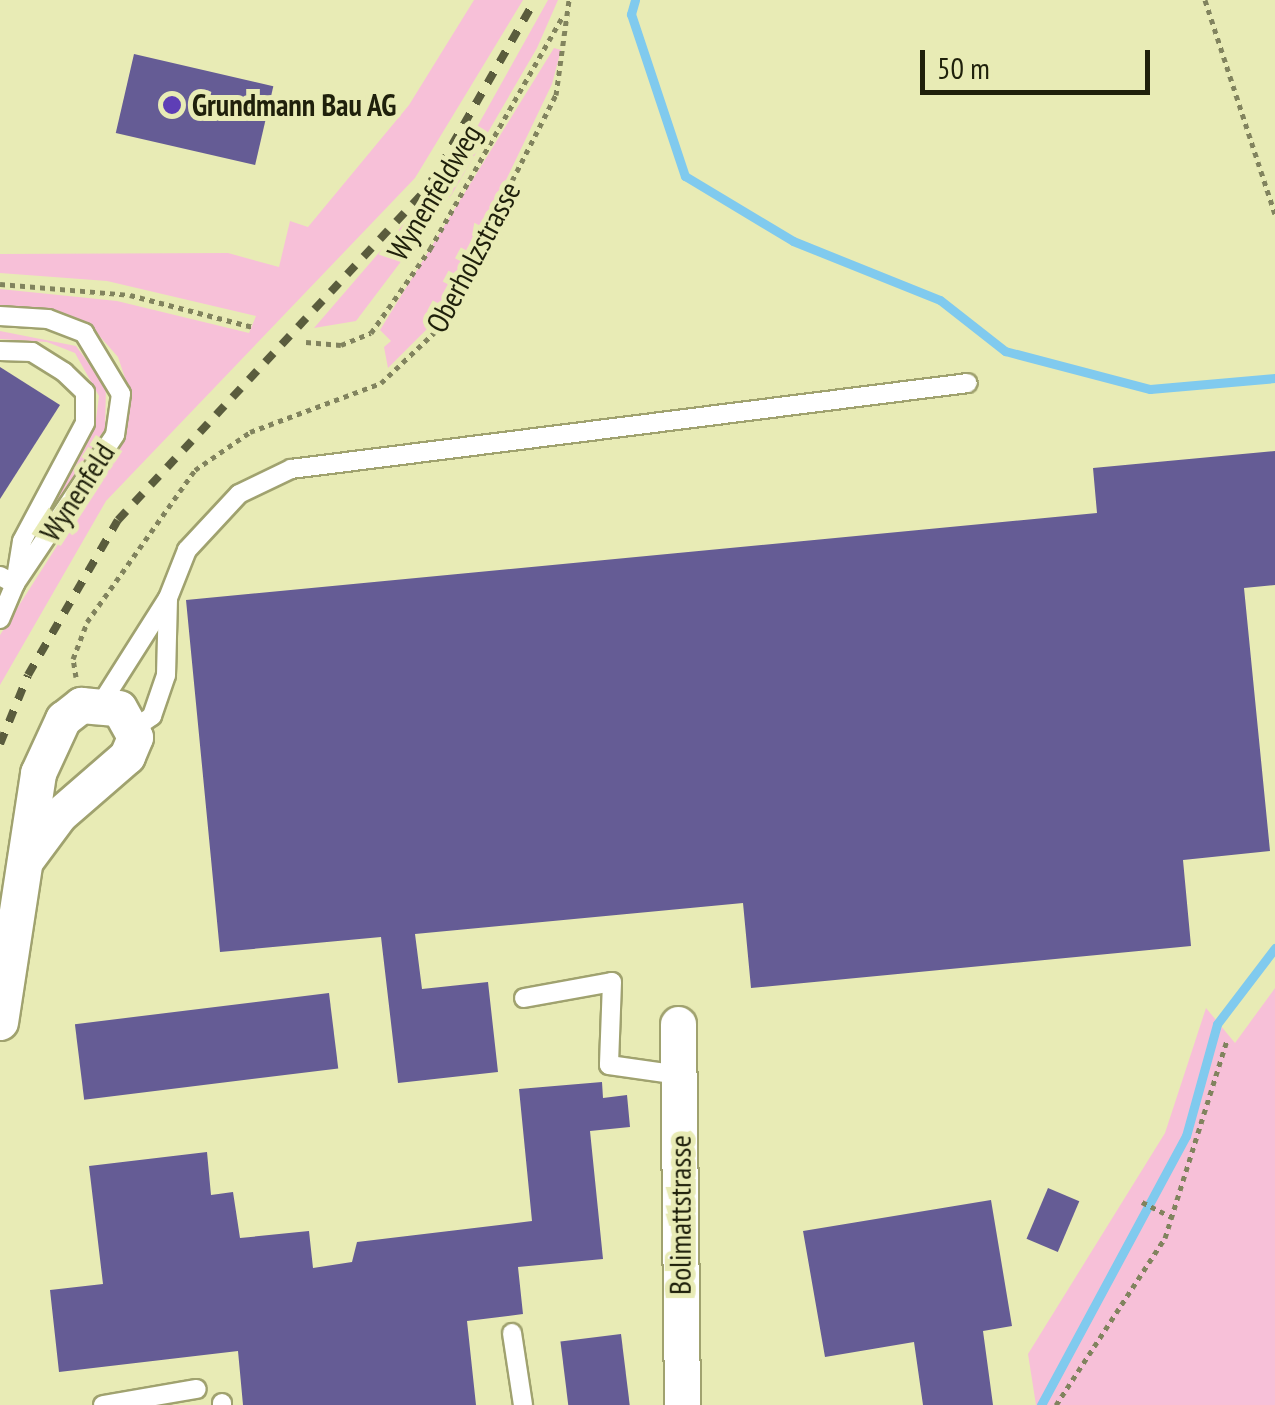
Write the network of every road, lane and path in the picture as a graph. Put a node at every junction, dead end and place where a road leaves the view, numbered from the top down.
1 (569, 0) edge
2 (1205, 0) edge
3 (564, 14) junction
4 (1275, 214) edge
5 (0, 284) edge
6 (0, 316) edge
7 (253, 327) dead end
8 (306, 342) dead end
9 (0, 351) edge
10 (32, 352) junction
11 (0, 366) edge
12 (968, 384) dead end
13 (8, 580) edge
14 (168, 598) junction
15 (0, 619) edge
16 (91, 704) junction
17 (132, 730) junction
18 (24, 862) junction
19 (524, 998) dead end
20 (0, 1022) edge
21 (678, 1024) dead end
22 (1227, 1040) dead end
23 (679, 1076) junction
24 (1142, 1202) dead end
25 (1173, 1218) junction
26 (512, 1333) dead end
27 (198, 1390) dead end
28 (103, 1405) edge
29 (523, 1405) edge
30 (682, 1405) edge
31 (1056, 1405) edge

1 - 3 path, Oberholzstrasse
2 - 4 path
3 - 8 path, Wynenfeldweg
3 - 16 path, Oberholzstrasse
5 - 7 path
6 - 13 lane, Wynenfeld
9 - 10 lane
10 - 11 lane
10 - 13 lane
12 - 14 lane
13 - 15 lane, Wynenfeld
14 - 16 lane
14 - 17 lane
16 - 17 street
16 - 18 street
17 - 18 street
18 - 20 street
19 - 23 lane
21 - 23 street, Bolimattstrasse
22 - 25 path
23 - 30 street, Bolimattstrasse
24 - 25 path
25 - 31 path
26 - 29 lane
27 - 28 lane

